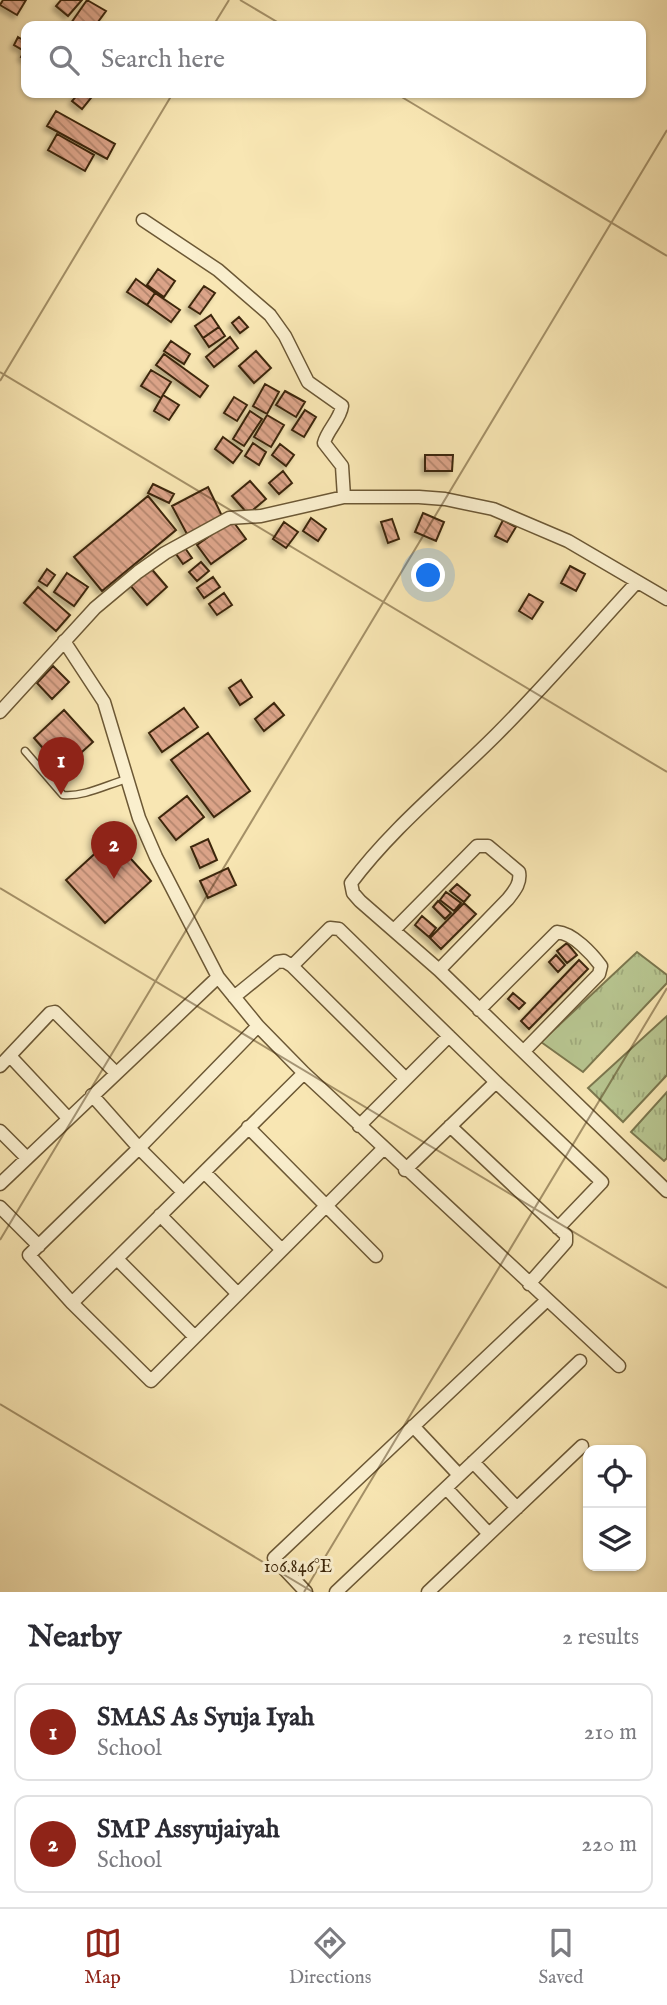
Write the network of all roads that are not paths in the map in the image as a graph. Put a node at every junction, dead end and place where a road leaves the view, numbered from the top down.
1 (143, 220) dead end
2 (344, 497) junction
3 (637, 582) junction
4 (667, 599) edge
5 (64, 641) junction
6 (0, 712) edge
7 (25, 751) dead end
8 (127, 779) junction
9 (394, 930) junction
10 (292, 966) junction
11 (439, 970) junction
12 (218, 977) junction
13 (234, 997) junction
14 (479, 1010) junction
15 (258, 1026) junction
16 (449, 1036) junction
17 (524, 1051) junction
18 (10, 1056) junction
19 (0, 1066) edge
20 (116, 1072) junction
21 (303, 1073) junction
22 (406, 1080) junction
23 (495, 1082) junction
24 (92, 1096) junction
25 (68, 1118) junction
26 (359, 1126) junction
27 (450, 1126) junction
28 (247, 1128) junction
29 (0, 1131) edge
30 (139, 1148) junction
31 (383, 1149) junction
32 (27, 1158) junction
33 (405, 1170) junction
34 (204, 1172) junction
35 (0, 1184) edge
36 (665, 1184) edge
37 (183, 1192) junction
38 (326, 1206) junction
39 (0, 1207) edge
40 (160, 1215) junction
41 (558, 1228) junction
42 (39, 1246) junction
43 (282, 1250) junction
44 (376, 1256) dead end
45 (117, 1259) junction
46 (529, 1284) junction
47 (238, 1294) junction
48 (547, 1300) junction
49 (72, 1303) junction
50 (195, 1337) junction
51 (580, 1361) dead end
52 (619, 1366) dead end
53 (413, 1426) junction
54 (582, 1446) dead end
55 (473, 1462) junction
56 (459, 1475) junction
57 (446, 1488) junction
58 (517, 1508) junction
59 (489, 1534) junction
60 (306, 1592) edge
61 (336, 1592) edge
62 (428, 1592) edge

1 - 2 street
2 - 3 street
2 - 5 street
3 - 4 street
3 - 9 street
5 - 6 street
5 - 8 street
7 - 8 lane
8 - 12 street
9 - 11 street
9 - 11 street
10 - 13 street
10 - 16 street
10 - 22 street
11 - 14 street
12 - 13 street
12 - 20 street
13 - 15 street
14 - 17 street
14 - 17 street
15 - 21 street
15 - 30 street
16 - 22 street
16 - 23 street
17 - 36 street
18 - 19 street
18 - 20 street
18 - 25 street
20 - 24 street
21 - 26 street
21 - 28 street
22 - 26 street
23 - 27 street
23 - 41 street
24 - 25 street
24 - 30 street
25 - 32 street
26 - 31 street
27 - 33 street
27 - 41 street
28 - 34 street
28 - 38 street
29 - 32 street
30 - 37 street
30 - 42 street
31 - 33 street
31 - 38 street
32 - 35 street
33 - 46 street
34 - 37 street
34 - 43 street
37 - 40 street
38 - 43 street
38 - 44 street
39 - 42 street
40 - 45 street
40 - 47 street
41 - 46 street
42 - 49 street
43 - 47 street
45 - 49 street
45 - 50 street
46 - 48 street
47 - 50 street
48 - 52 street
48 - 53 street
49 - 50 street
51 - 55 street
53 - 56 street
53 - 60 street
54 - 58 street
55 - 56 street
55 - 58 street
56 - 57 street
57 - 59 street
57 - 61 street
58 - 59 street
59 - 62 street

